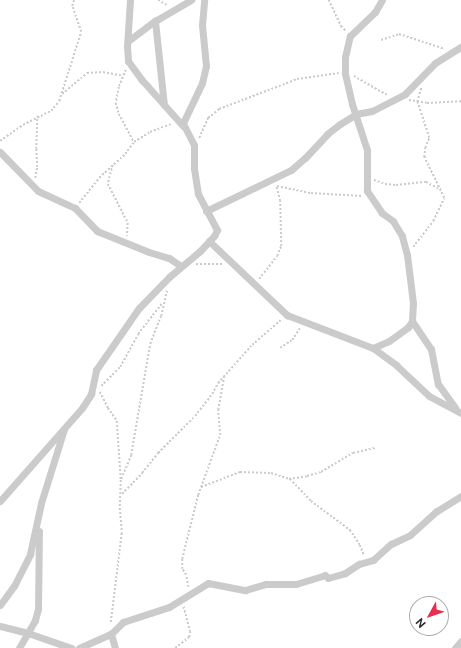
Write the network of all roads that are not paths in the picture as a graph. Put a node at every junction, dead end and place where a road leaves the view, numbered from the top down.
1 (130, 0) edge
2 (191, 0) edge
3 (204, 0) edge
4 (382, 0) edge
5 (155, 21) junction
6 (128, 41) junction
7 (458, 49) edge
8 (164, 105) junction
9 (356, 114) junction
10 (183, 126) junction
11 (0, 152) edge
12 (206, 211) junction
13 (209, 241) junction
14 (181, 266) junction
15 (412, 321) junction
16 (373, 348) junction
17 (459, 412) edge
18 (66, 425) junction
19 (461, 496) edge
20 (0, 501) edge
21 (38, 514) junction
22 (0, 605) edge
23 (0, 626) edge
24 (28, 633) junction
25 (111, 634) junction
26 (461, 642) edge
27 (19, 648) edge
28 (71, 648) edge
29 (79, 648) edge
30 (115, 648) edge
31 (455, 648) edge

1 - 6 street
2 - 5 street
3 - 10 street
4 - 9 street
5 - 6 street
5 - 8 street
6 - 8 street
7 - 9 street
8 - 10 street
9 - 12 street
9 - 15 street
10 - 12 street
11 - 14 street
12 - 13 street
13 - 14 street
13 - 16 street
14 - 18 street
15 - 16 street
15 - 17 street
16 - 17 street
18 - 20 street
18 - 21 street
19 - 25 street
21 - 22 street
21 - 24 street
23 - 24 street
24 - 27 street
24 - 28 street
25 - 29 street
25 - 30 street
26 - 31 street

